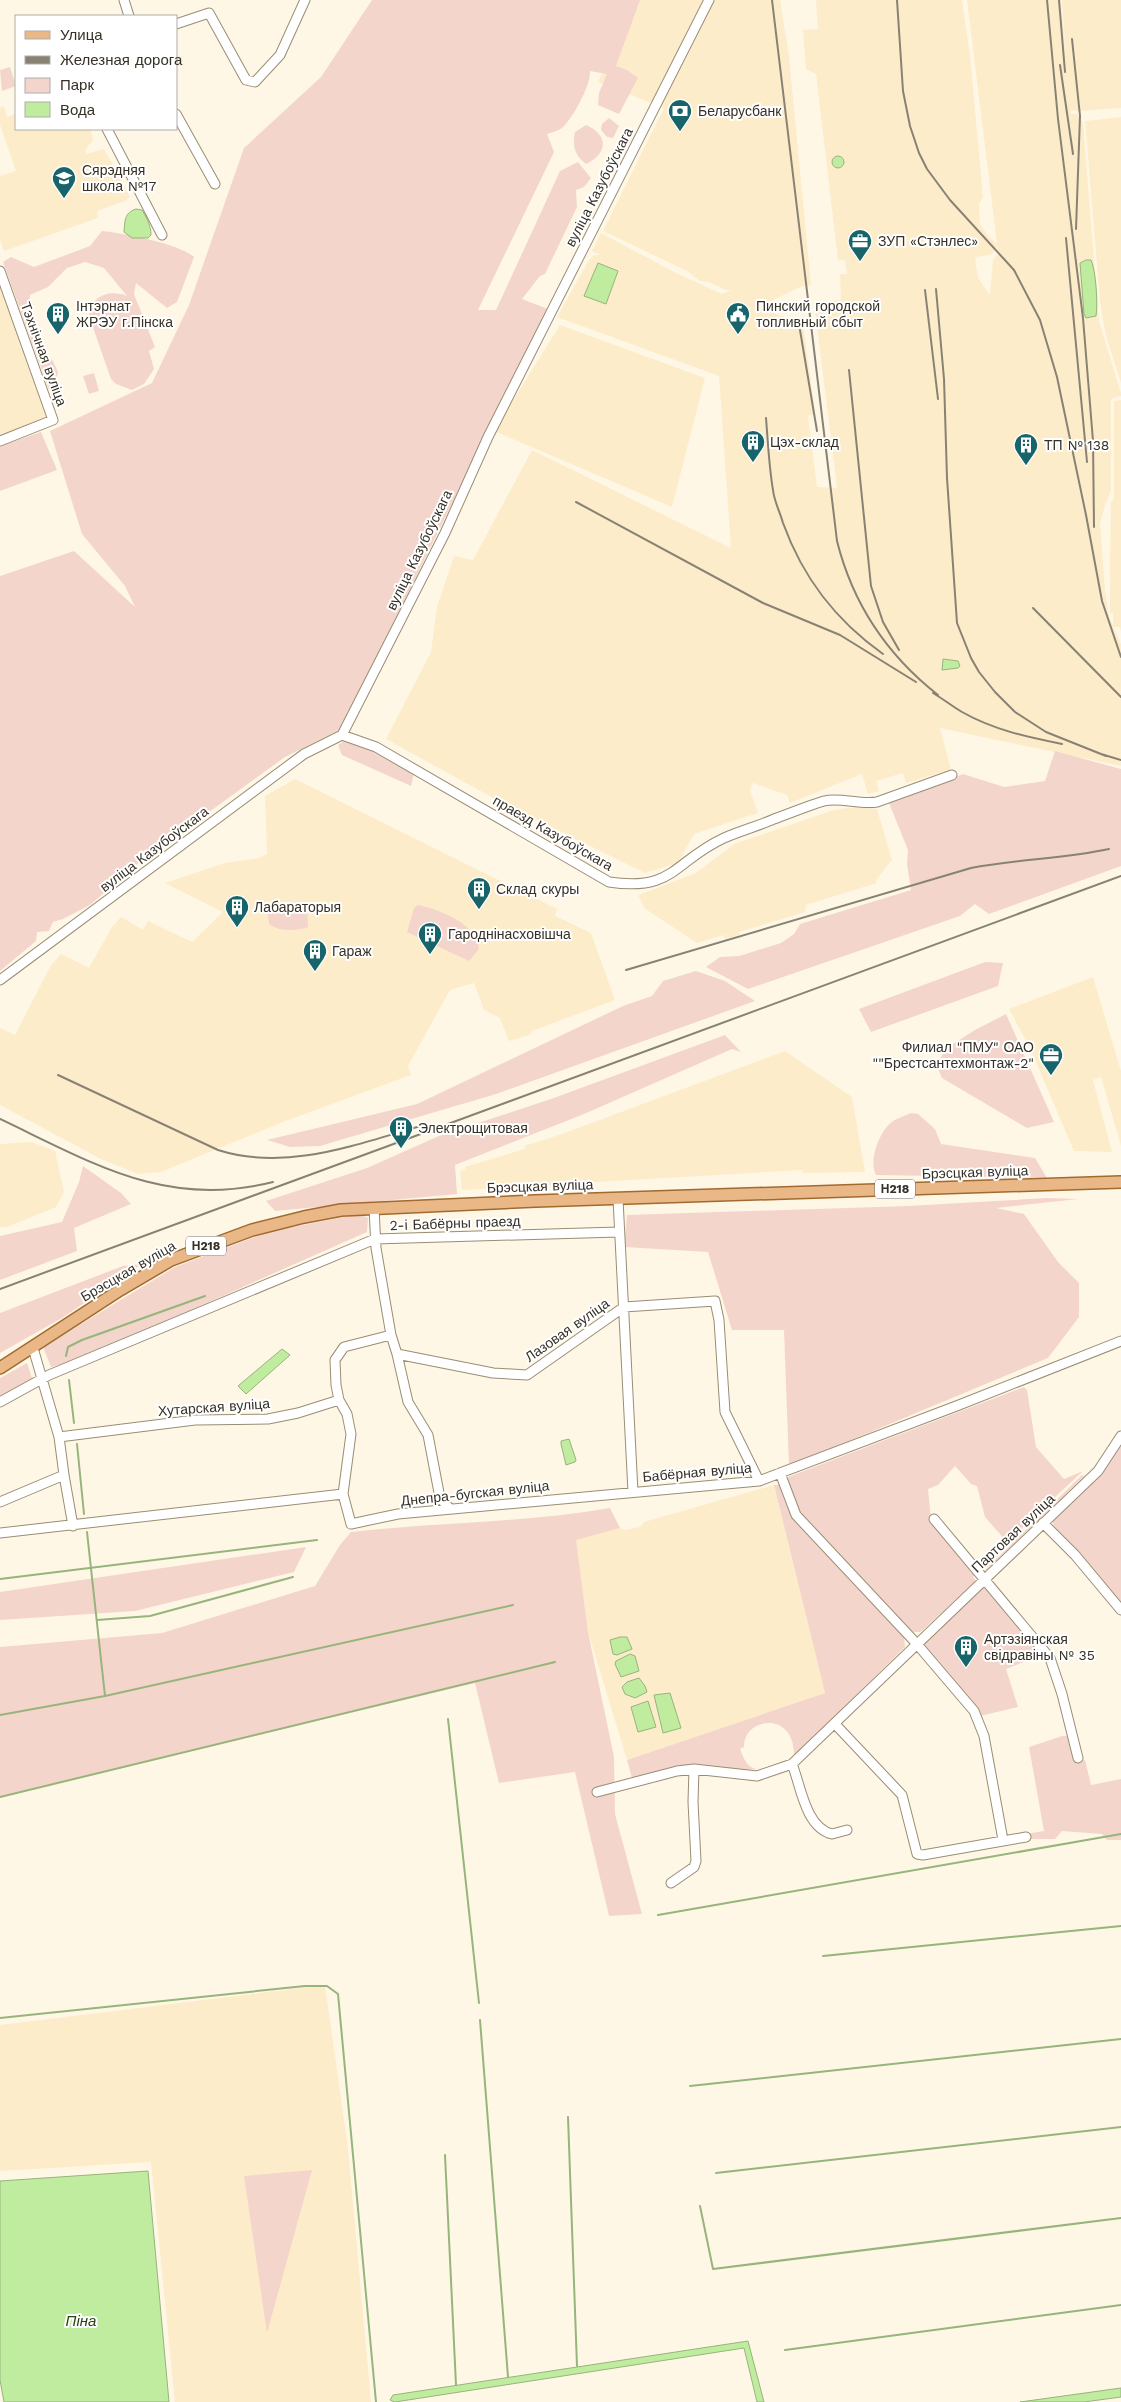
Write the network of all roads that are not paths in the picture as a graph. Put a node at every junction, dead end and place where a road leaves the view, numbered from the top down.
1 (124, 0) edge
2 (305, 0) edge
3 (709, 0) edge
4 (129, 15) edge
5 (178, 23) edge
6 (178, 118) edge
7 (108, 130) edge
8 (214, 184) dead end
9 (162, 235) dead end
10 (0, 271) edge
11 (0, 441) edge
12 (342, 735) junction
13 (952, 775) dead end
14 (0, 980) edge
15 (1121, 1182) edge
16 (618, 1199) junction
17 (374, 1208) junction
18 (618, 1232) junction
19 (375, 1239) junction
20 (624, 1307) junction
21 (391, 1335) junction
22 (1121, 1341) edge
23 (33, 1348) junction
24 (397, 1354) junction
25 (0, 1368) edge
26 (42, 1379) junction
27 (339, 1400) junction
28 (0, 1402) edge
29 (1121, 1436) edge
30 (59, 1437) junction
31 (780, 1473) junction
32 (64, 1475) junction
33 (759, 1481) junction
34 (634, 1492) junction
35 (343, 1494) junction
36 (0, 1502) edge
37 (450, 1509) junction
38 (934, 1519) dead end
39 (1043, 1523) junction
40 (73, 1526) junction
41 (0, 1533) edge
42 (983, 1579) junction
43 (1121, 1610) edge
44 (916, 1643) junction
45 (835, 1724) junction
46 (1078, 1758) dead end
47 (792, 1764) junction
48 (694, 1769) junction
49 (597, 1792) dead end
50 (847, 1830) dead end
51 (1026, 1837) dead end
52 (1003, 1840) junction
53 (671, 1882) dead end

1 - 4 street
2 - 5 street
3 - 12 street, вуліца Казубоўскага
6 - 8 street
7 - 9 street
10 - 11 street, Тэхнічная вуліца
12 - 13 street, праезд Казубоўскага
12 - 14 street, вуліца Казубоўскага
15 - 16 main road, Брэсцкая вуліца / Н218
16 - 17 main road, Брэсцкая вуліца / Н218
16 - 18 street, Бабёрная вуліца
17 - 19 street
17 - 23 main road, Брэсцкая вуліца / Н218
18 - 19 street, 2-і Бабёрны праезд
18 - 20 street, Бабёрная вуліца
19 - 21 street, 2-і Бабёрны праезд
19 - 26 street
20 - 24 street, Лазовая вуліца
20 - 33 street, Лазовая вуліца
20 - 34 street, Бабёрная вуліца
21 - 24 street
21 - 27 street
22 - 31 street, Бабёрная вуліца
23 - 25 main road, Брэсцкая вуліца / Н218
23 - 26 street
24 - 37 street
26 - 28 street
26 - 30 street
27 - 30 street, Хутарская вуліца
27 - 35 street, Днепра-бугская вуліца
29 - 39 street, Партовая вуліца
30 - 32 street
31 - 33 street, Бабёрная вуліца
31 - 44 street
32 - 36 street
32 - 40 street
33 - 34 street, Бабёрная вуліца
34 - 37 street, Днепра-бугская вуліца
35 - 37 street, Днепра-бугская вуліца
35 - 40 street
38 - 42 street
39 - 42 street, Партовая вуліца
39 - 43 street
40 - 41 street
42 - 44 street, Партовая вуліца
42 - 46 street
44 - 45 street, Партовая вуліца
44 - 52 street
45 - 47 street, Партовая вуліца
45 - 52 street
47 - 48 street, Партовая вуліца
47 - 50 street
48 - 49 street, Партовая вуліца
48 - 53 street
51 - 52 street

